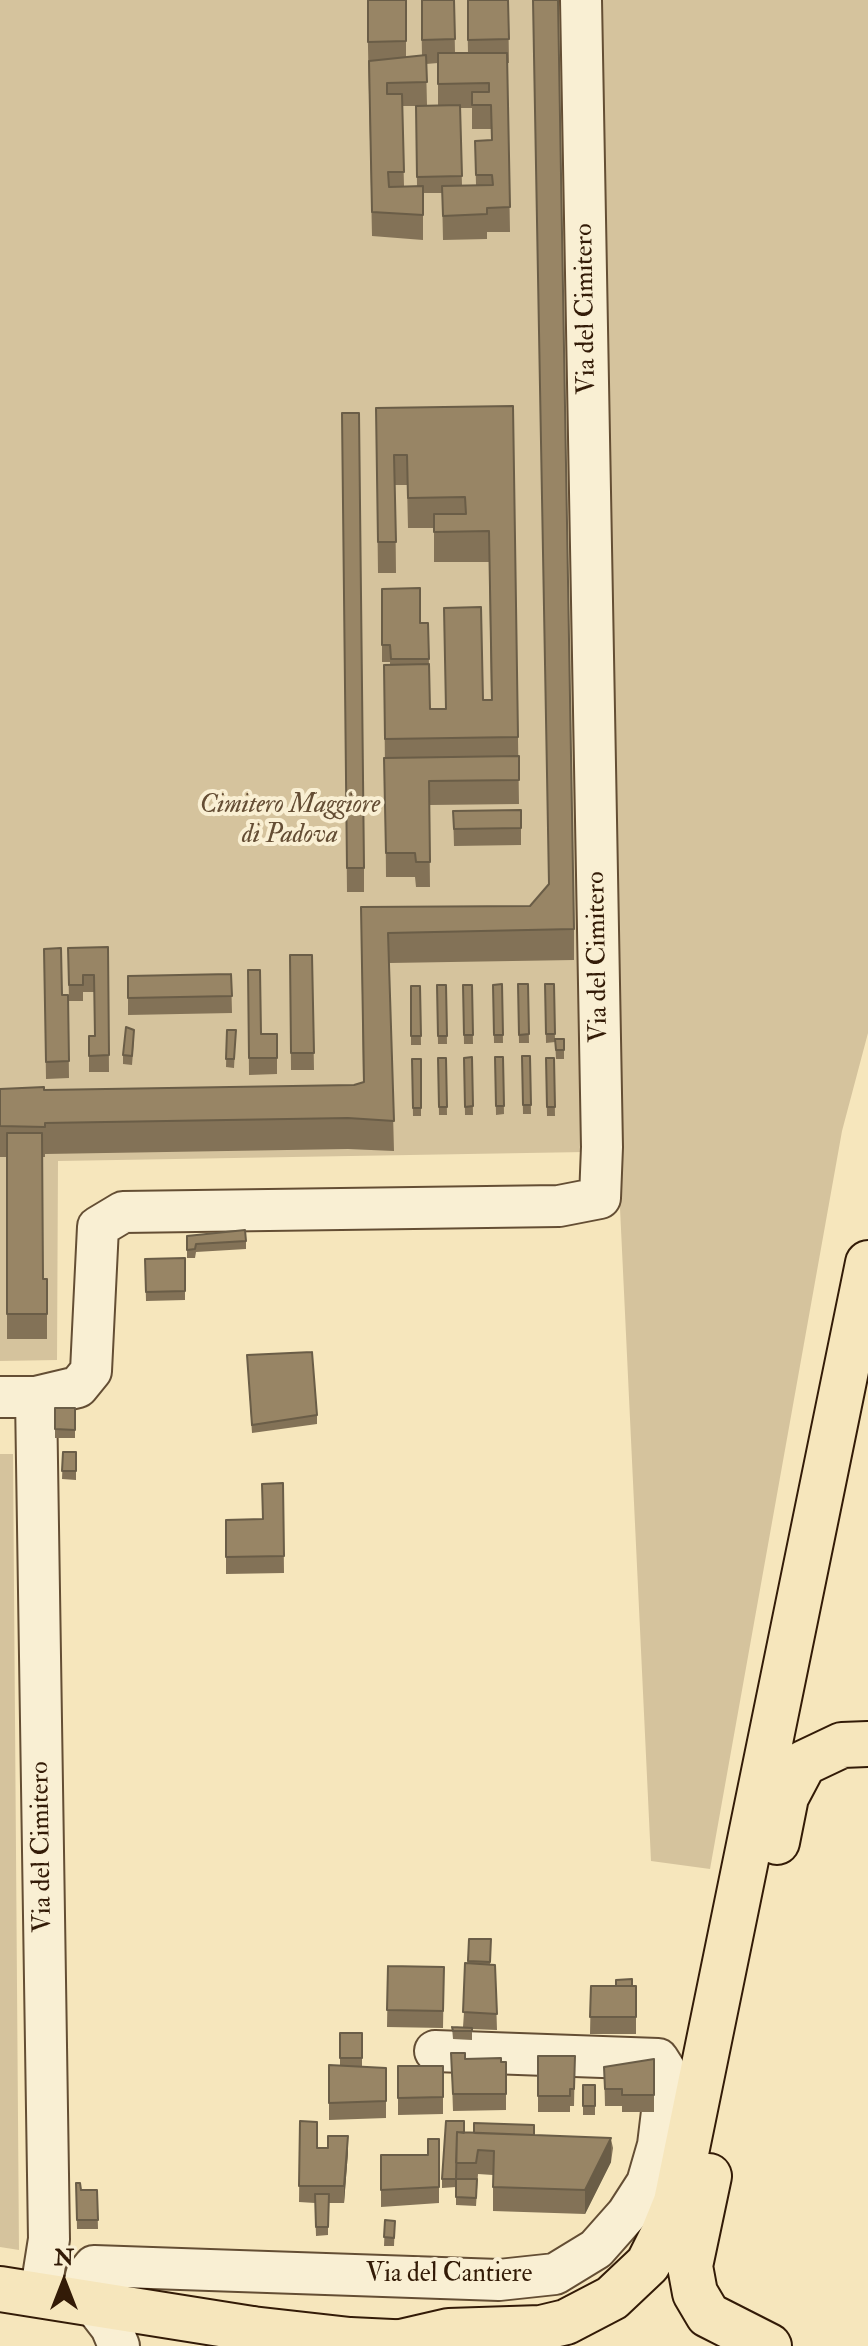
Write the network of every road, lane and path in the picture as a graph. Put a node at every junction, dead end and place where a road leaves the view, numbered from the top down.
1 (581, 0) edge
2 (868, 1263) edge
3 (18, 1397) edge
4 (868, 1744) edge
5 (435, 2051) dead end
6 (54, 2298) edge
7 (266, 2338) edge
8 (397, 2343) junction
9 (119, 2346) edge
10 (543, 2346) edge
11 (769, 2346) edge

1 - 3 street, Via del Cimitero
2 - 8 main road
3 - 6 street, Via del Cimitero
4 - 11 main road
5 - 6 street, Via del Cantiere
6 - 7 main road
6 - 9 street
7 - 8 main road
8 - 10 main road

